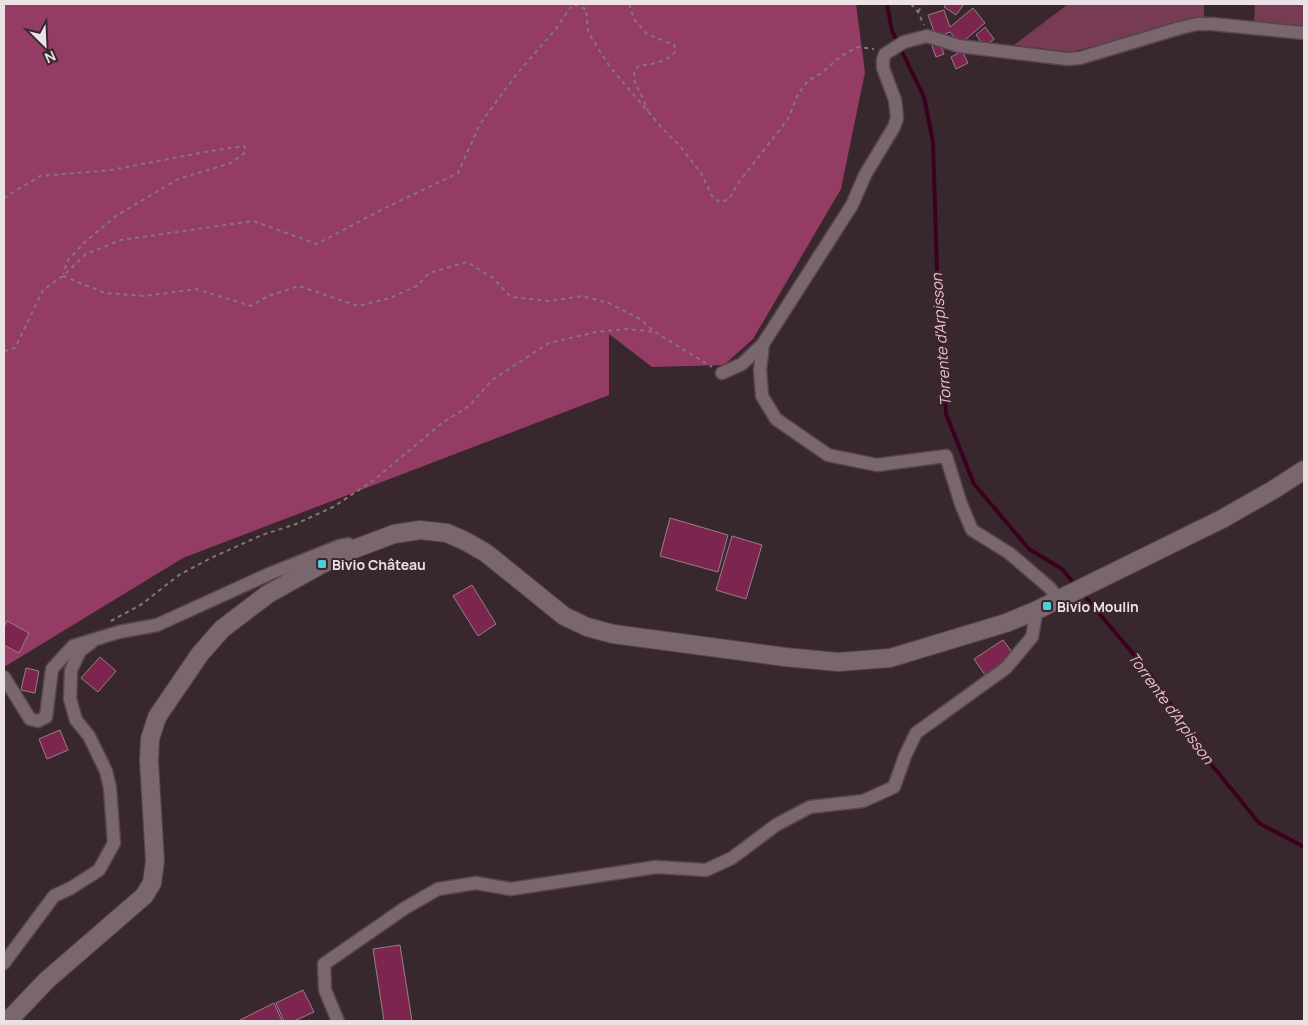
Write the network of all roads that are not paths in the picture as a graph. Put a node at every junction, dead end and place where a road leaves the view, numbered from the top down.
1 (1304, 33) edge
2 (763, 344) junction
3 (722, 373) road end
4 (1304, 470) edge
5 (354, 549) junction
6 (1063, 598) junction
7 (1035, 611) junction
8 (97, 639) junction
9 (4, 677) edge
10 (4, 963) edge
11 (8, 1021) edge
12 (338, 1021) edge

1 - 2 street
2 - 3 street
2 - 6 street
4 - 6 main road
5 - 7 main road
5 - 8 street
5 - 11 main road
6 - 7 main road
7 - 12 street
8 - 9 street
8 - 10 street

